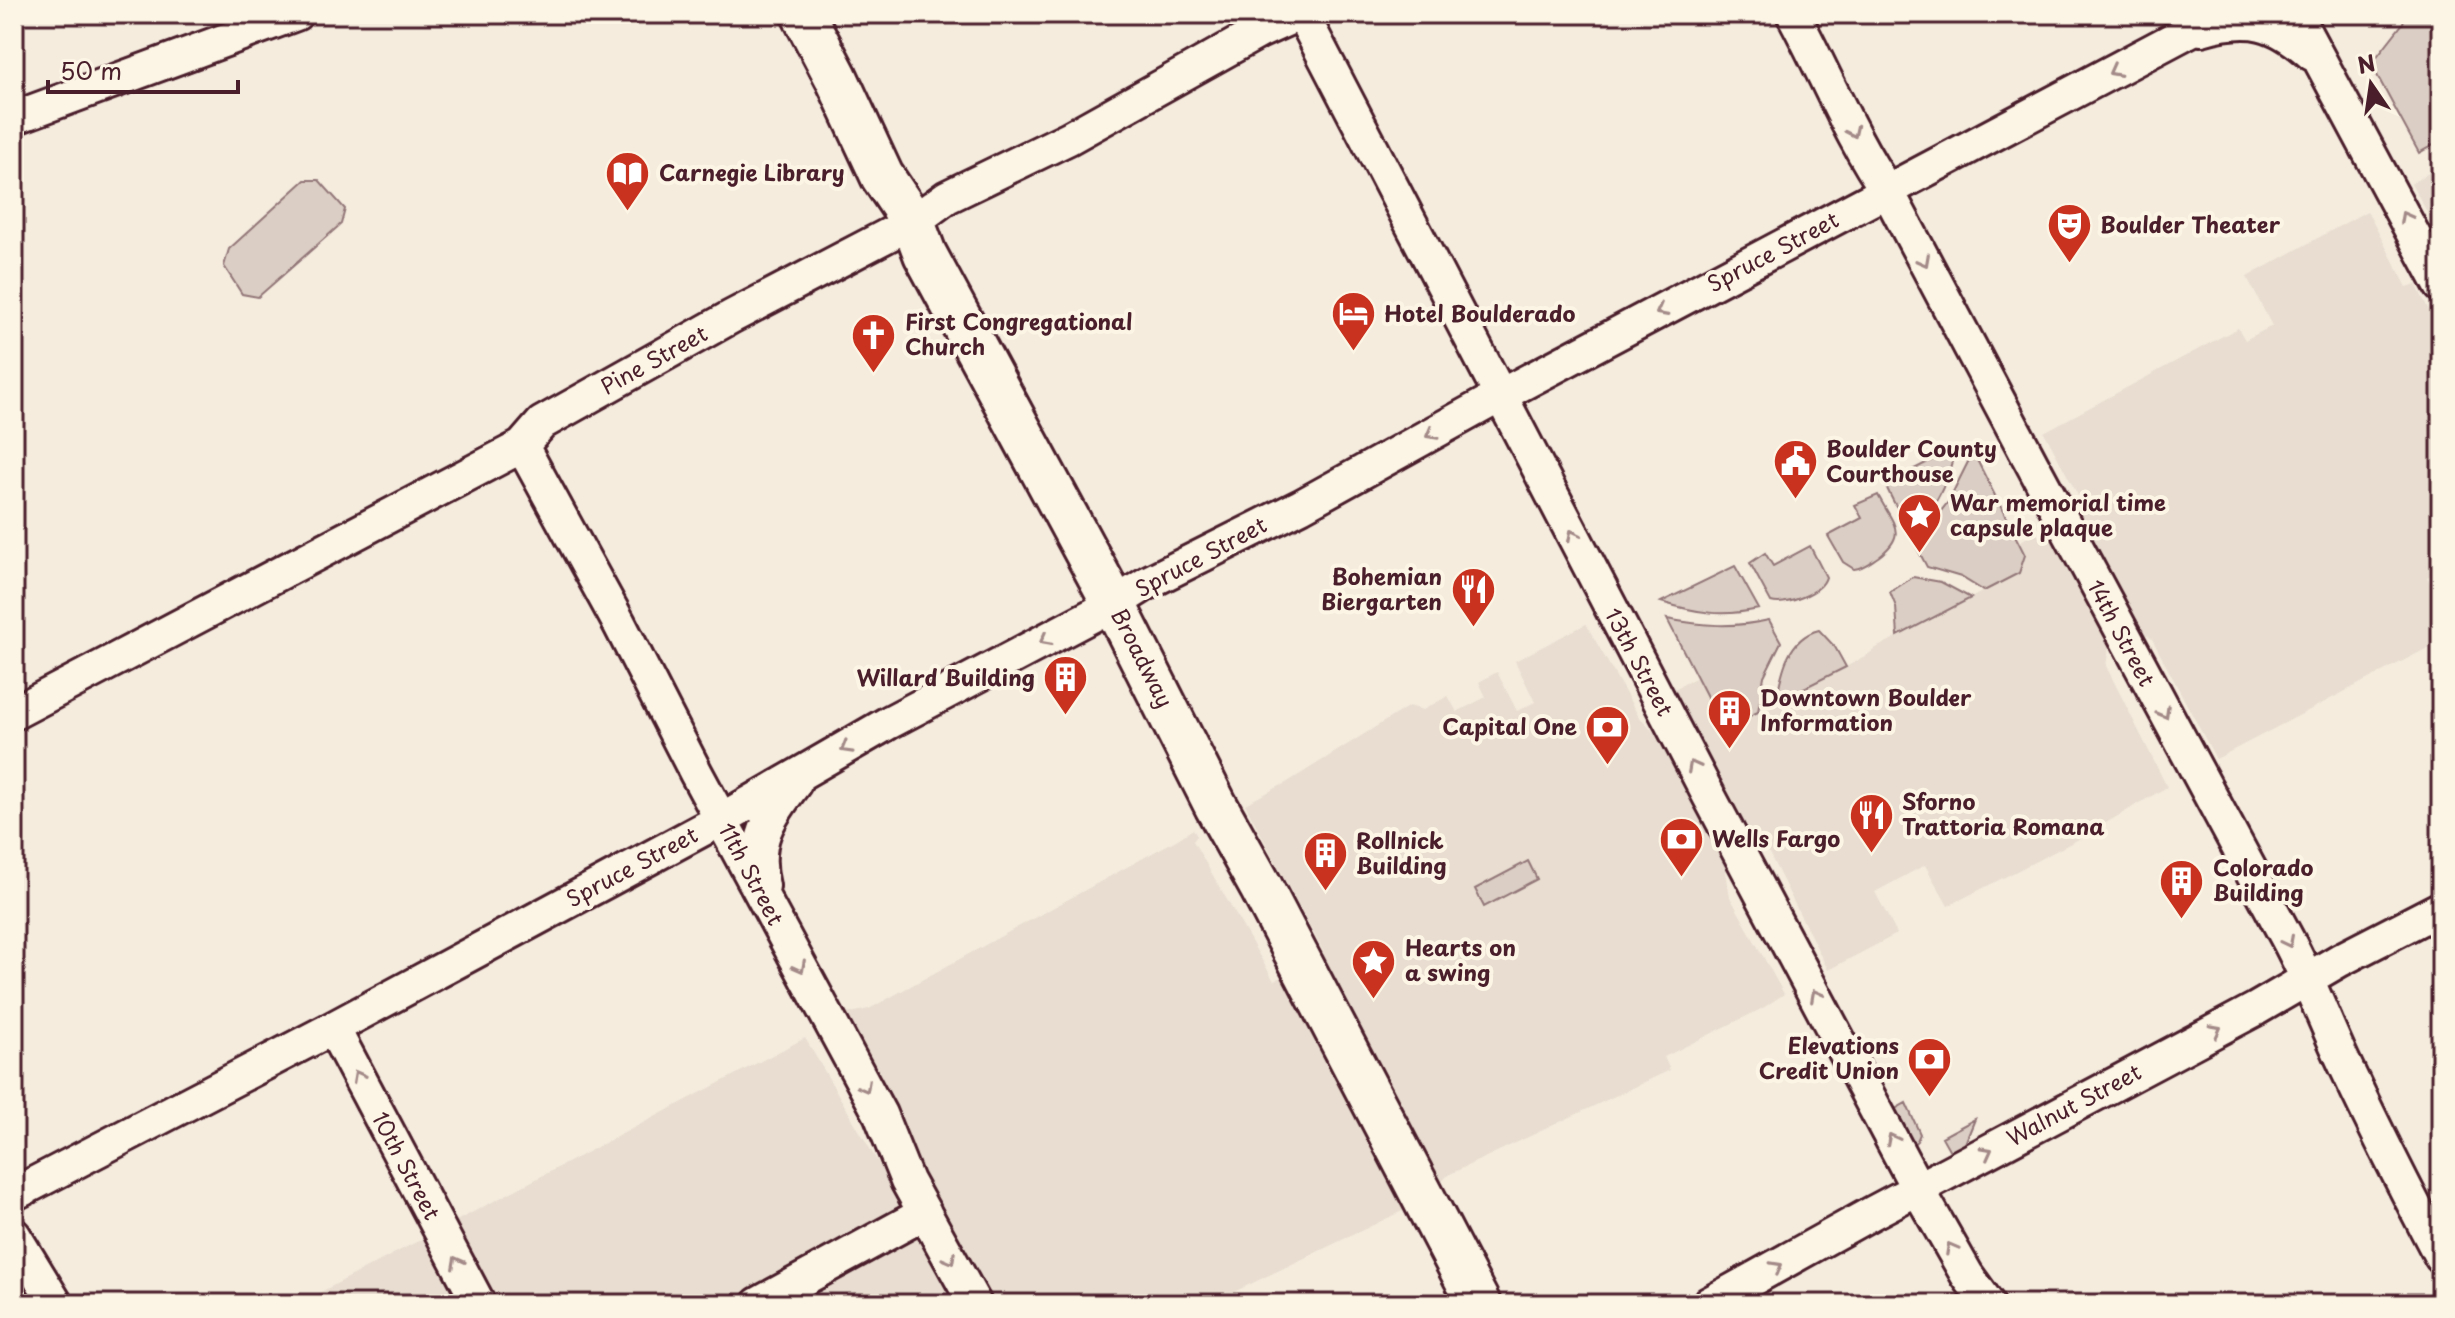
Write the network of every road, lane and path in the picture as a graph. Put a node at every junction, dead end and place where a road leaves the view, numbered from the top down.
1 (296, 14) edge
2 (803, 14) edge
3 (1300, 14) edge
4 (1793, 14) edge
5 (2221, 14) edge
6 (2295, 14) edge
7 (2183, 34) junction
8 (2321, 63) junction
9 (14, 118) edge
10 (1888, 192) junction
11 (913, 222) junction
12 (2441, 286) edge
13 (1499, 396) junction
14 (522, 446) junction
15 (1114, 604) junction
16 (14, 713) edge
17 (804, 772) junction
18 (722, 819) junction
19 (2441, 908) edge
20 (773, 915) junction
21 (2307, 980) junction
22 (333, 1028) junction
23 (1918, 1189) junction
24 (14, 1194) edge
25 (925, 1213) junction
26 (14, 1235) edge
27 (2441, 1257) edge
28 (56, 1304) edge
29 (479, 1304) edge
30 (758, 1304) edge
31 (975, 1304) edge
32 (1479, 1304) edge
33 (1708, 1304) edge
34 (1988, 1304) edge

1 - 9 street
2 - 11 main road, Broadway
3 - 11 street, Pine Street
3 - 13 street, 13th Street
4 -> 10 street, 14th Street
5 - 7 street, Spruce Street
6 - 8 street
7 - 8 street
7 -> 10 street, Spruce Street
12 -> 8 street
10 -> 13 street, Spruce Street
10 -> 21 street, 14th Street
11 - 14 street, Pine Street
11 - 15 main road, Broadway
13 -> 15 street, Spruce Street
23 -> 13 street, 13th Street
14 - 16 street, Pine Street
14 - 18 street, 11th Street
15 -> 17 street, Spruce Street
15 - 32 main road, Broadway
17 - 18 street, Spruce Street
17 - 20 street
18 - 20 street, 11th Street
18 - 22 street, Spruce Street
19 - 21 street, Walnut Street
20 -> 25 street, 11th Street
23 -> 21 street, Walnut Street
21 - 27 street, 14th Street
22 - 24 street, Spruce Street
29 -> 22 street, 10th Street
33 -> 23 street, Walnut Street
34 -> 23 street, 13th Street
25 - 30 street
25 -> 31 street, 11th Street
26 - 28 street

